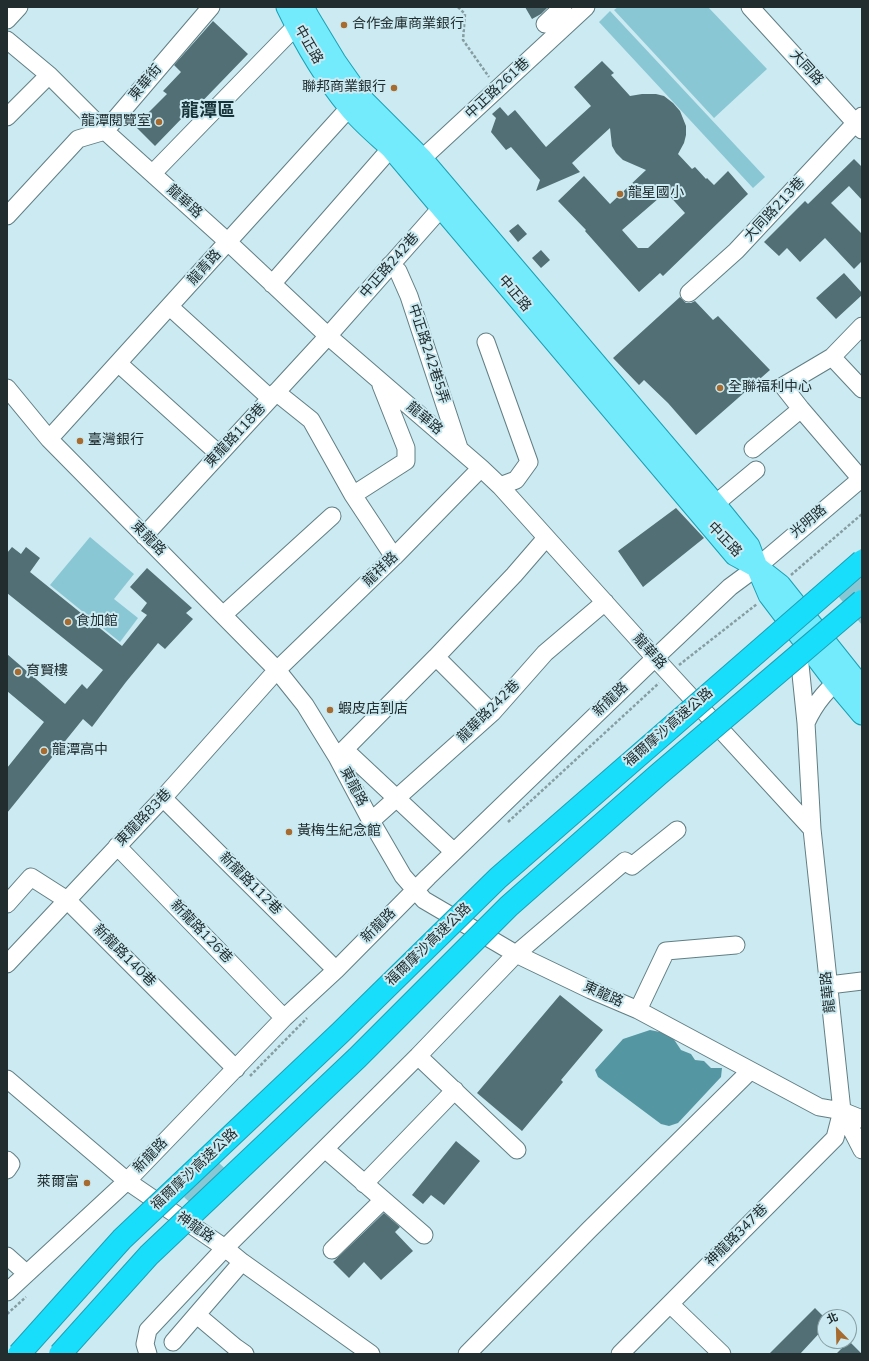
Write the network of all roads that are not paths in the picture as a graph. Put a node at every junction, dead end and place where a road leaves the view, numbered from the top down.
1 (19, 7) edge
2 (211, 7) edge
3 (287, 7) edge
4 (563, 7) edge
5 (586, 7) edge
6 (750, 7) edge
7 (303, 17) edge
8 (7, 20) edge
9 (545, 24) dead end
10 (7, 40) edge
11 (49, 75) junction
12 (355, 103) junction
13 (7, 117) edge
14 (860, 123) edge
15 (105, 131) junction
16 (391, 148) junction
17 (416, 165) junction
18 (153, 174) junction
19 (447, 202) junction
20 (7, 216) edge
21 (228, 242) junction
22 (390, 265) junction
23 (272, 284) junction
24 (689, 293) dead end
25 (170, 307) junction
26 (862, 326) edge
27 (328, 336) junction
28 (486, 342) dead end
29 (832, 357) junction
30 (118, 363) junction
31 (381, 383) junction
32 (7, 388) edge
33 (862, 389) edge
34 (273, 395) junction
35 (801, 409) junction
36 (50, 439) junction
37 (459, 448) junction
38 (753, 449) dead end
39 (659, 452) junction
40 (220, 454) junction
41 (481, 468) junction
42 (756, 470) dead end
43 (862, 478) edge
44 (500, 486) junction
45 (353, 495) junction
46 (715, 504) junction
47 (332, 516) dead end
48 (144, 536) junction
49 (546, 538) junction
50 (394, 557) junction
51 (862, 561) edge
52 (757, 567) junction
53 (862, 601) edge
54 (605, 602) junction
55 (223, 615) junction
56 (811, 637) junction
57 (436, 657) junction
58 (654, 658) junction
59 (277, 670) junction
60 (849, 681) edge
61 (492, 712) junction
62 (862, 714) edge
63 (806, 723) junction
64 (341, 754) junction
65 (164, 798) junction
66 (397, 798) junction
67 (371, 821) junction
68 (812, 829) junction
69 (677, 830) dead end
70 (117, 846) junction
71 (454, 852) junction
72 (416, 889) junction
73 (67, 900) junction
74 (7, 904) edge
75 (736, 945) dead end
76 (516, 954) junction
77 (7, 964) edge
78 (336, 970) junction
79 (862, 981) edge
80 (829, 985) junction
81 (638, 1010) junction
82 (284, 1018) junction
83 (418, 1056) junction
84 (750, 1071) junction
85 (241, 1075) junction
86 (7, 1079) edge
87 (455, 1090) junction
88 (842, 1111) junction
89 (862, 1119) edge
90 (325, 1149) junction
91 (517, 1150) dead end
92 (862, 1150) edge
93 (7, 1160) edge
94 (7, 1170) edge
95 (127, 1180) junction
96 (364, 1184) junction
97 (383, 1200) junction
98 (424, 1234) dead end
99 (225, 1248) junction
100 (332, 1250) dead end
101 (7, 1256) edge
102 (242, 1262) junction
103 (26, 1273) junction
104 (7, 1292) edge
105 (670, 1304) junction
106 (197, 1315) junction
107 (173, 1342) dead end
108 (236, 1352) edge
109 (19, 1354) edge
110 (60, 1354) edge
111 (148, 1354) edge
112 (371, 1354) edge
113 (467, 1354) edge
114 (620, 1354) edge
115 (722, 1354) edge

1 - 8 street
2 - 15 street, 東華街
3 - 7 main road, 中正路
4 - 9 street
5 - 17 street, 中正路261巷
6 - 14 street, 大同路
7 - 12 main road, 中正路
7 - 18 street
10 - 11 street, 龍華路
11 - 13 street
11 - 15 street, 龍華路
12 - 16 main road, 中正路
12 - 17 main road, 中正路
12 - 21 street, 龍青路
14 - 24 street, 大同路213巷
15 - 18 street, 龍華路
15 - 20 street
16 - 17 main road, 中正路
16 - 23 street
17 - 19 main road, 中正路
18 - 21 street, 龍華路
19 - 22 street, 中正路242巷
19 - 39 main road, 中正路
21 - 23 street, 龍華路
21 - 25 street, 龍青路
22 - 27 street, 中正路242巷
22 - 37 street, 中正路242巷5弄
23 - 27 street, 龍華路
25 - 30 street, 龍青路
25 - 34 street
26 - 29 street
27 - 31 street, 龍華路
27 - 34 street, 東龍路118巷
28 - 44 street
29 - 33 street
29 - 35 street
30 - 36 street, 龍青路
30 - 40 street
31 - 37 street, 龍華路
31 - 45 street
32 - 36 street, 東龍路
34 - 40 street, 東龍路118巷
34 - 45 street
35 - 38 street
35 - 43 street
36 - 48 street, 東龍路
37 - 41 street, 龍華路
39 - 46 main road, 中正路
39 - 52 main road, 中正路
40 - 48 street, 東龍路118巷
41 - 44 street, 龍華路
41 - 50 street, 龍祥路
42 - 46 street
43 - 52 street, 光明路
44 - 49 street, 龍華路
45 - 50 street
46 - 52 main road, 中正路
47 - 55 street
48 - 55 street, 東龍路
49 - 54 street, 龍華路
49 - 57 street
50 - 59 street, 龍祥路
51 - 109 highway, 福爾摩沙高速公路, bridge
52 - 56 main road, 中正路
52 - 58 street, 新龍路
53 - 110 highway, 福爾摩沙高速公路, bridge
54 - 58 street, 龍華路
54 - 61 street, 龍華路242巷
55 - 59 street, 東龍路
56 - 60 main road, 中正路
56 - 63 street, 龍華路
57 - 61 street
57 - 64 street
58 - 68 street, 龍華路
58 - 71 street, 新龍路
59 - 64 street, 東龍路
59 - 65 street, 東龍路83巷
60 - 62 main road, 中正路
60 - 63 street, 龍華路
61 - 66 street, 龍華路242巷
63 - 68 street, 龍華路
64 - 66 street
64 - 67 street, 東龍路
65 - 70 street, 東龍路83巷
65 - 78 street, 新龍路112巷
66 - 67 street, 龍華路242巷
66 - 71 street
67 - 72 street, 東龍路
68 - 80 street, 龍華路
69 - 76 street
70 - 73 street, 東龍路83巷
70 - 82 street, 新龍路126巷
71 - 72 street, 新龍路
72 - 76 street, 東龍路
72 - 78 street, 新龍路
73 - 74 street, 新龍路140巷
73 - 77 street, 東龍路83巷
73 - 85 street, 新龍路140巷
75 - 81 street
76 - 81 street, 東龍路
76 - 83 street
78 - 82 street, 新龍路
79 - 80 street
80 - 88 street, 龍華路
81 - 84 street, 東龍路
82 - 85 street, 新龍路
83 - 87 street
83 - 90 street
84 - 88 street, 東龍路
84 - 113 street
85 - 95 street, 新龍路
86 - 95 street, 神龍路
87 - 91 street
87 - 96 street
88 - 89 street, 東龍路
88 - 92 street, 龍華路
88 - 105 street, 神龍路347巷
90 - 96 street
90 - 99 street
93 - 94 street
95 - 99 street, 神龍路
95 - 103 street, 新龍路
96 - 97 street
97 - 98 street
97 - 100 street
99 - 102 street, 神龍路
99 - 111 street
101 - 103 street
102 - 106 street
102 - 112 street, 神龍路
103 - 104 street, 新龍路
105 - 114 street, 神龍路347巷
105 - 115 street
106 - 107 street
106 - 108 street

